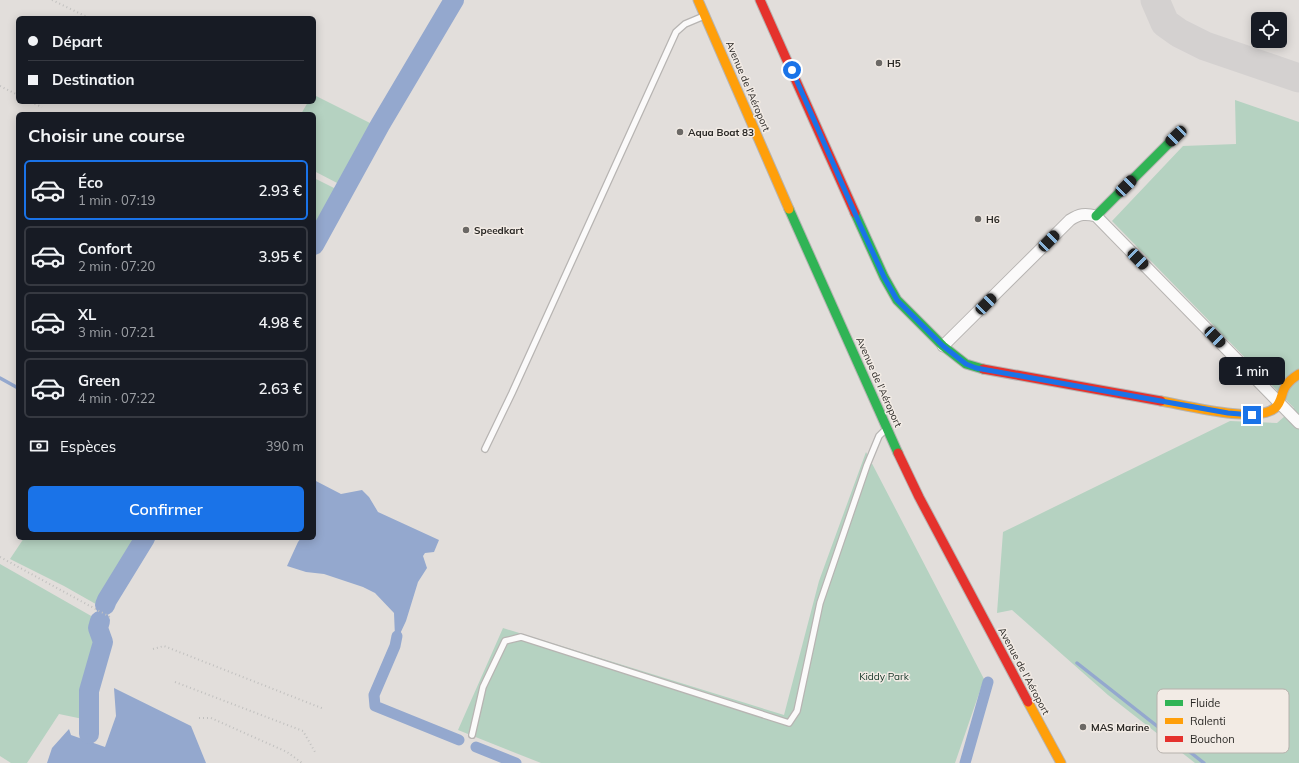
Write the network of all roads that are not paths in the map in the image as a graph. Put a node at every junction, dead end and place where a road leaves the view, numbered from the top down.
1 (698, 0) edge
2 (760, 0) edge
3 (705, 16) junction
4 (1176, 136) dead end
5 (1096, 216) junction
6 (943, 346) junction
7 (1299, 374) edge
8 (1280, 403) junction
9 (1299, 423) edge
10 (887, 429) junction
11 (485, 449) dead end
12 (472, 735) dead end
13 (1061, 763) edge

1 - 3 street, Avenue de l'Aéroport
2 - 6 street
3 - 10 street, Avenue de l'Aéroport
3 - 11 lane
4 - 5 street
5 - 6 street
5 - 8 street
6 - 8 street
7 - 8 street
8 - 9 street
10 - 12 lane
10 - 13 street, Avenue de l'Aéroport

